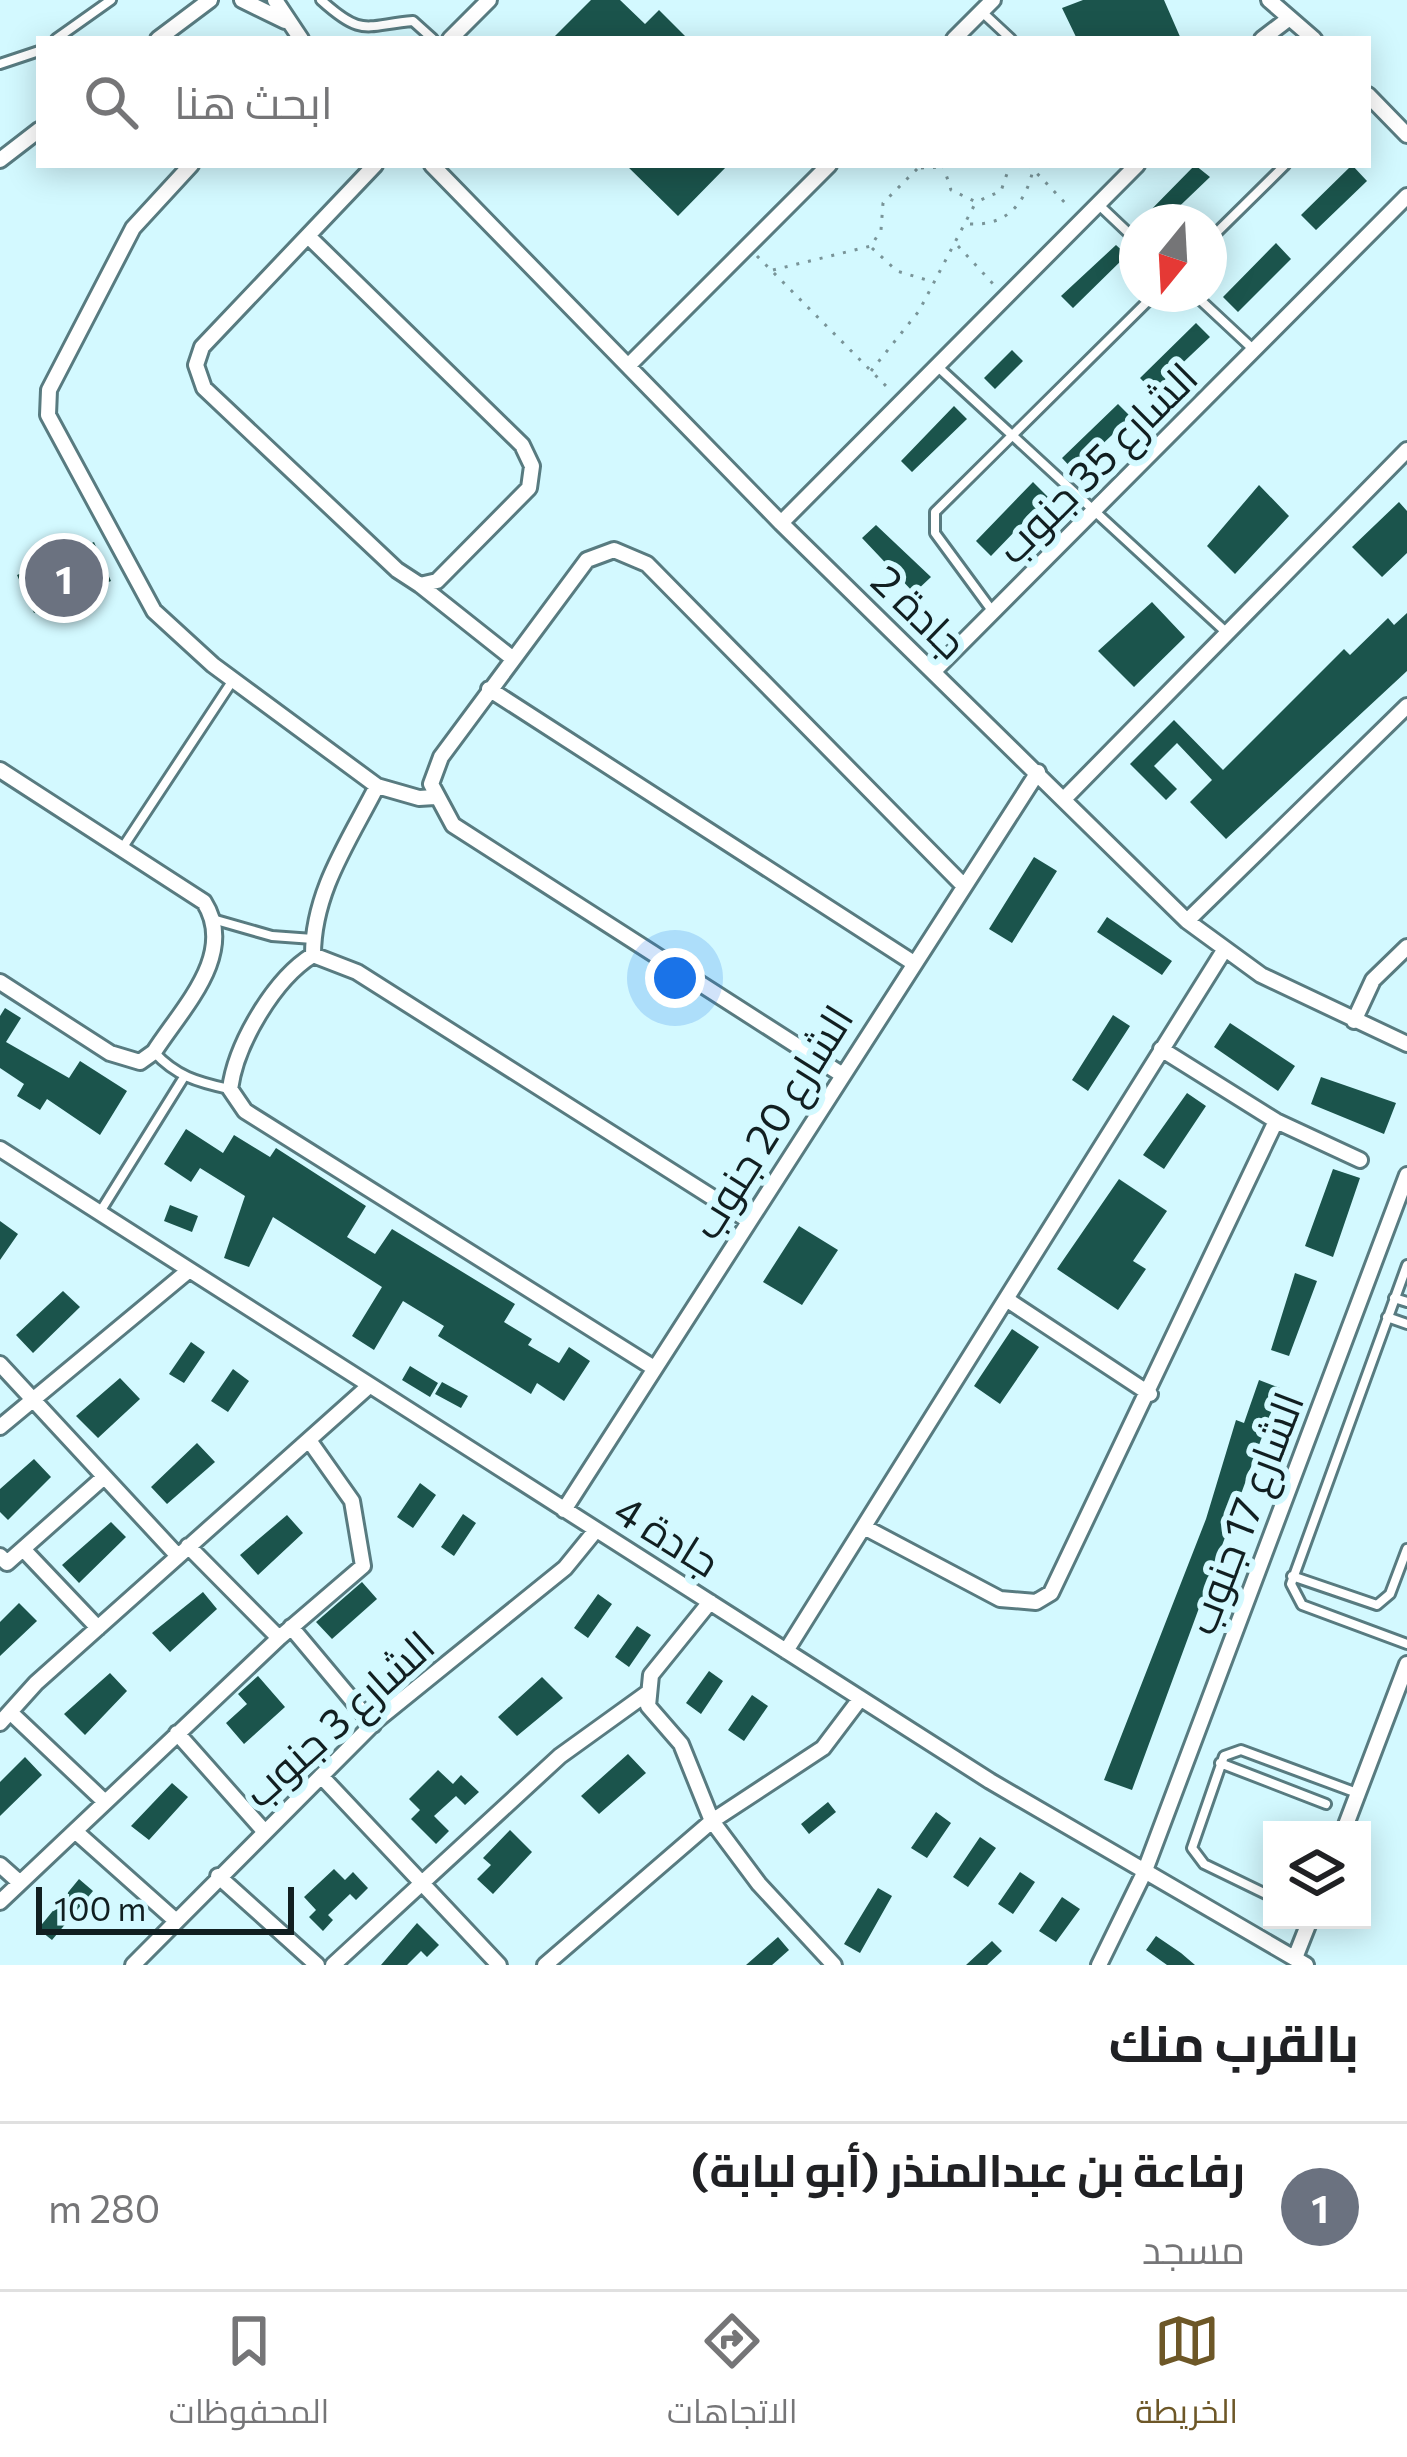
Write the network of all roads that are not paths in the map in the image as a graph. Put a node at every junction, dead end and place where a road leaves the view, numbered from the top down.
1 (111, 0) edge
2 (210, 0) edge
3 (242, 0) edge
4 (275, 0) edge
5 (321, 0) edge
6 (489, 0) edge
7 (1269, 0) edge
8 (987, 6) edge
9 (1287, 20) junction
10 (285, 21) junction
11 (60, 36) edge
12 (162, 36) edge
13 (298, 36) edge
14 (430, 36) edge
15 (453, 36) edge
16 (957, 36) edge
17 (1009, 36) edge
18 (1266, 36) edge
19 (1310, 36) edge
20 (36, 52) edge
21 (0, 64) edge
22 (1371, 97) edge
23 (1400, 117) edge
24 (36, 132) edge
25 (1407, 135) edge
26 (0, 160) edge
27 (184, 168) edge
28 (372, 168) edge
29 (435, 168) edge
30 (826, 168) edge
31 (1133, 168) edge
32 (1282, 168) edge
33 (1407, 196) edge
34 (1098, 204) junction
35 (1227, 223) edge
36 (1119, 224) edge
37 (309, 237) junction
38 (1137, 312) edge
39 (1213, 312) edge
40 (1256, 352) junction
41 (628, 366) junction
42 (937, 366) junction
43 (1012, 436) junction
44 (1407, 450) edge
45 (1095, 512) junction
46 (782, 523) junction
47 (420, 585) junction
48 (993, 612) junction
49 (1227, 633) junction
50 (512, 658) junction
51 (933, 672) junction
52 (233, 680) junction
53 (489, 689) junction
54 (1407, 706) edge
55 (0, 770) edge
56 (1038, 772) junction
57 (377, 786) junction
58 (435, 797) junction
59 (1065, 798) junction
60 (122, 848) junction
61 (962, 884) junction
62 (216, 920) junction
63 (1187, 921) junction
64 (313, 947) junction
65 (1407, 947) edge
66 (1223, 952) junction
67 (912, 962) junction
68 (0, 982) edge
69 (1354, 1022) junction
70 (1407, 1044) edge
71 (1161, 1049) junction
72 (154, 1052) junction
73 (841, 1074) junction
74 (184, 1077) junction
75 (230, 1089) junction
76 (1276, 1121) junction
77 (0, 1149) edge
78 (1360, 1160) dead end
79 (1407, 1175) edge
80 (99, 1213) junction
81 (748, 1220) junction
82 (1407, 1265) edge
83 (188, 1271) junction
84 (1394, 1298) junction
85 (1006, 1299) junction
86 (1407, 1302) edge
87 (1387, 1317) junction
88 (1407, 1324) edge
89 (0, 1364) edge
90 (654, 1368) junction
91 (369, 1386) junction
92 (1150, 1394) junction
93 (32, 1400) junction
94 (0, 1427) edge
95 (311, 1442) junction
96 (104, 1478) junction
97 (564, 1510) junction
98 (863, 1527) junction
99 (596, 1530) junction
100 (23, 1549) junction
101 (1407, 1549) edge
102 (183, 1551) junction
103 (2, 1563) edge
104 (1292, 1576) junction
105 (710, 1602) junction
106 (98, 1628) junction
107 (285, 1632) junction
108 (1407, 1644) edge
109 (786, 1651) junction
110 (1407, 1664) edge
111 (646, 1694) junction
112 (860, 1699) junction
113 (5, 1717) edge
114 (373, 1725) junction
115 (177, 1733) junction
116 (1220, 1763) junction
117 (320, 1776) junction
118 (1358, 1794) junction
119 (105, 1802) junction
120 (1326, 1804) dead end
121 (712, 1821) junction
122 (1348, 1821) edge
123 (75, 1831) junction
124 (264, 1831) junction
125 (0, 1865) edge
126 (1144, 1874) junction
127 (218, 1876) junction
128 (424, 1880) junction
129 (18, 1882) junction
130 (1263, 1893) edge
131 (0, 1902) edge
132 (175, 1920) junction
133 (1308, 1929) edge
134 (1300, 1962) edge
135 (133, 1965) edge
136 (317, 1965) edge
137 (333, 1965) edge
138 (499, 1965) edge
139 (545, 1965) edge
140 (833, 1965) edge
141 (1099, 1965) edge

1 - 11 lane
2 - 12 street
3 - 10 street
4 - 10 street
5 - 14 lane
6 - 15 street
7 - 9 street
8 - 16 street
8 - 17 lane
9 - 18 street
9 - 19 street
10 - 13 street
20 - 21 lane
22 - 23 street
23 - 25 street
24 - 26 street
27 - 52 street
28 - 37 street
29 - 41 street, جادة 2
30 - 41 street
31 - 34 street
32 - 35 lane
33 - 40 street, الشارع 35 جنوب
34 - 36 lane
34 - 42 street
37 - 47 street
37 - 47 street
38 - 43 lane
39 - 40 lane
40 - 45 street, الشارع 35 جنوب
41 - 46 street, جادة 2
42 - 43 lane
42 - 46 street
43 - 45 lane
43 - 48 lane
44 - 49 street
45 - 48 street, الشارع 35 جنوب
45 - 49 lane
46 - 51 street, جادة 2
47 - 50 street
48 - 51 street, الشارع 35 جنوب
49 - 59 street
50 - 53 street
50 - 61 street
51 - 56 street, جادة 2
52 - 57 street
52 - 60 lane
53 - 58 street
53 - 67 street
54 - 63 street
55 - 60 street
56 - 59 street, جادة 2
56 - 61 street, الشارع 20 جنوب
57 - 58 street
57 - 64 street
58 - 73 street
59 - 63 street, جادة 2
60 - 62 street
61 - 67 street, الشارع 20 جنوب
62 - 64 lane
62 - 72 street
63 - 66 street, جادة 2
64 - 75 street
64 - 81 street
65 - 69 street
66 - 69 street, جادة 2
66 - 71 street
67 - 73 street, الشارع 20 جنوب
68 - 72 street
69 - 70 street, جادة 2
71 - 76 street
71 - 85 street
72 - 74 lane
73 - 81 street, الشارع 20 جنوب
74 - 75 lane
74 - 80 lane
75 - 90 street
76 - 78 street
76 - 92 street
77 - 80 street, جادة 4
79 - 126 street, الشارع 17 جنوب
80 - 83 street, جادة 4
81 - 90 street, الشارع 20 جنوب
82 - 84 lane
83 - 91 street, جادة 4
83 - 93 street
84 - 86 lane
84 - 87 lane
85 - 92 street
85 - 98 street
87 - 88 lane
87 - 104 lane
89 - 93 street
90 - 97 street, الشارع 20 جنوب
91 - 95 street
91 - 97 street, جادة 4
92 - 98 street
93 - 94 street
93 - 96 street
95 - 102 street
95 - 107 street
96 - 100 street
96 - 102 street
97 - 99 street, جادة 4
98 - 109 street
99 - 105 street, جادة 4
99 - 114 street, الشارع 3 جنوب
100 - 103 street
100 - 106 street
101 - 104 lane
102 - 106 street
102 - 107 street
104 - 108 lane
105 - 109 street, جادة 4
105 - 111 street
106 - 113 street
107 - 114 street
107 - 115 street
109 - 112 street, جادة 4
110 - 118 street
111 - 121 street
111 - 128 street
112 - 121 street
112 - 126 street, جادة 4
113 - 119 street
114 - 117 street, الشارع 3 جنوب
115 - 119 street
115 - 124 street
116 - 118 lane
116 - 120 lane
116 - 130 lane
117 - 124 street, الشارع 3 جنوب
117 - 128 street
118 - 122 street
119 - 123 street
121 - 139 street
121 - 140 street
123 - 129 street
123 - 132 street
124 - 127 street, الشارع 3 جنوب
125 - 129 street
126 - 134 street, جادة 4
126 - 141 street, الشارع 17 جنوب
127 - 132 street, الشارع 3 جنوب
127 - 136 street
128 - 137 street
128 - 138 street
129 - 131 street
132 - 135 street, الشارع 3 جنوب
133 - 134 street

